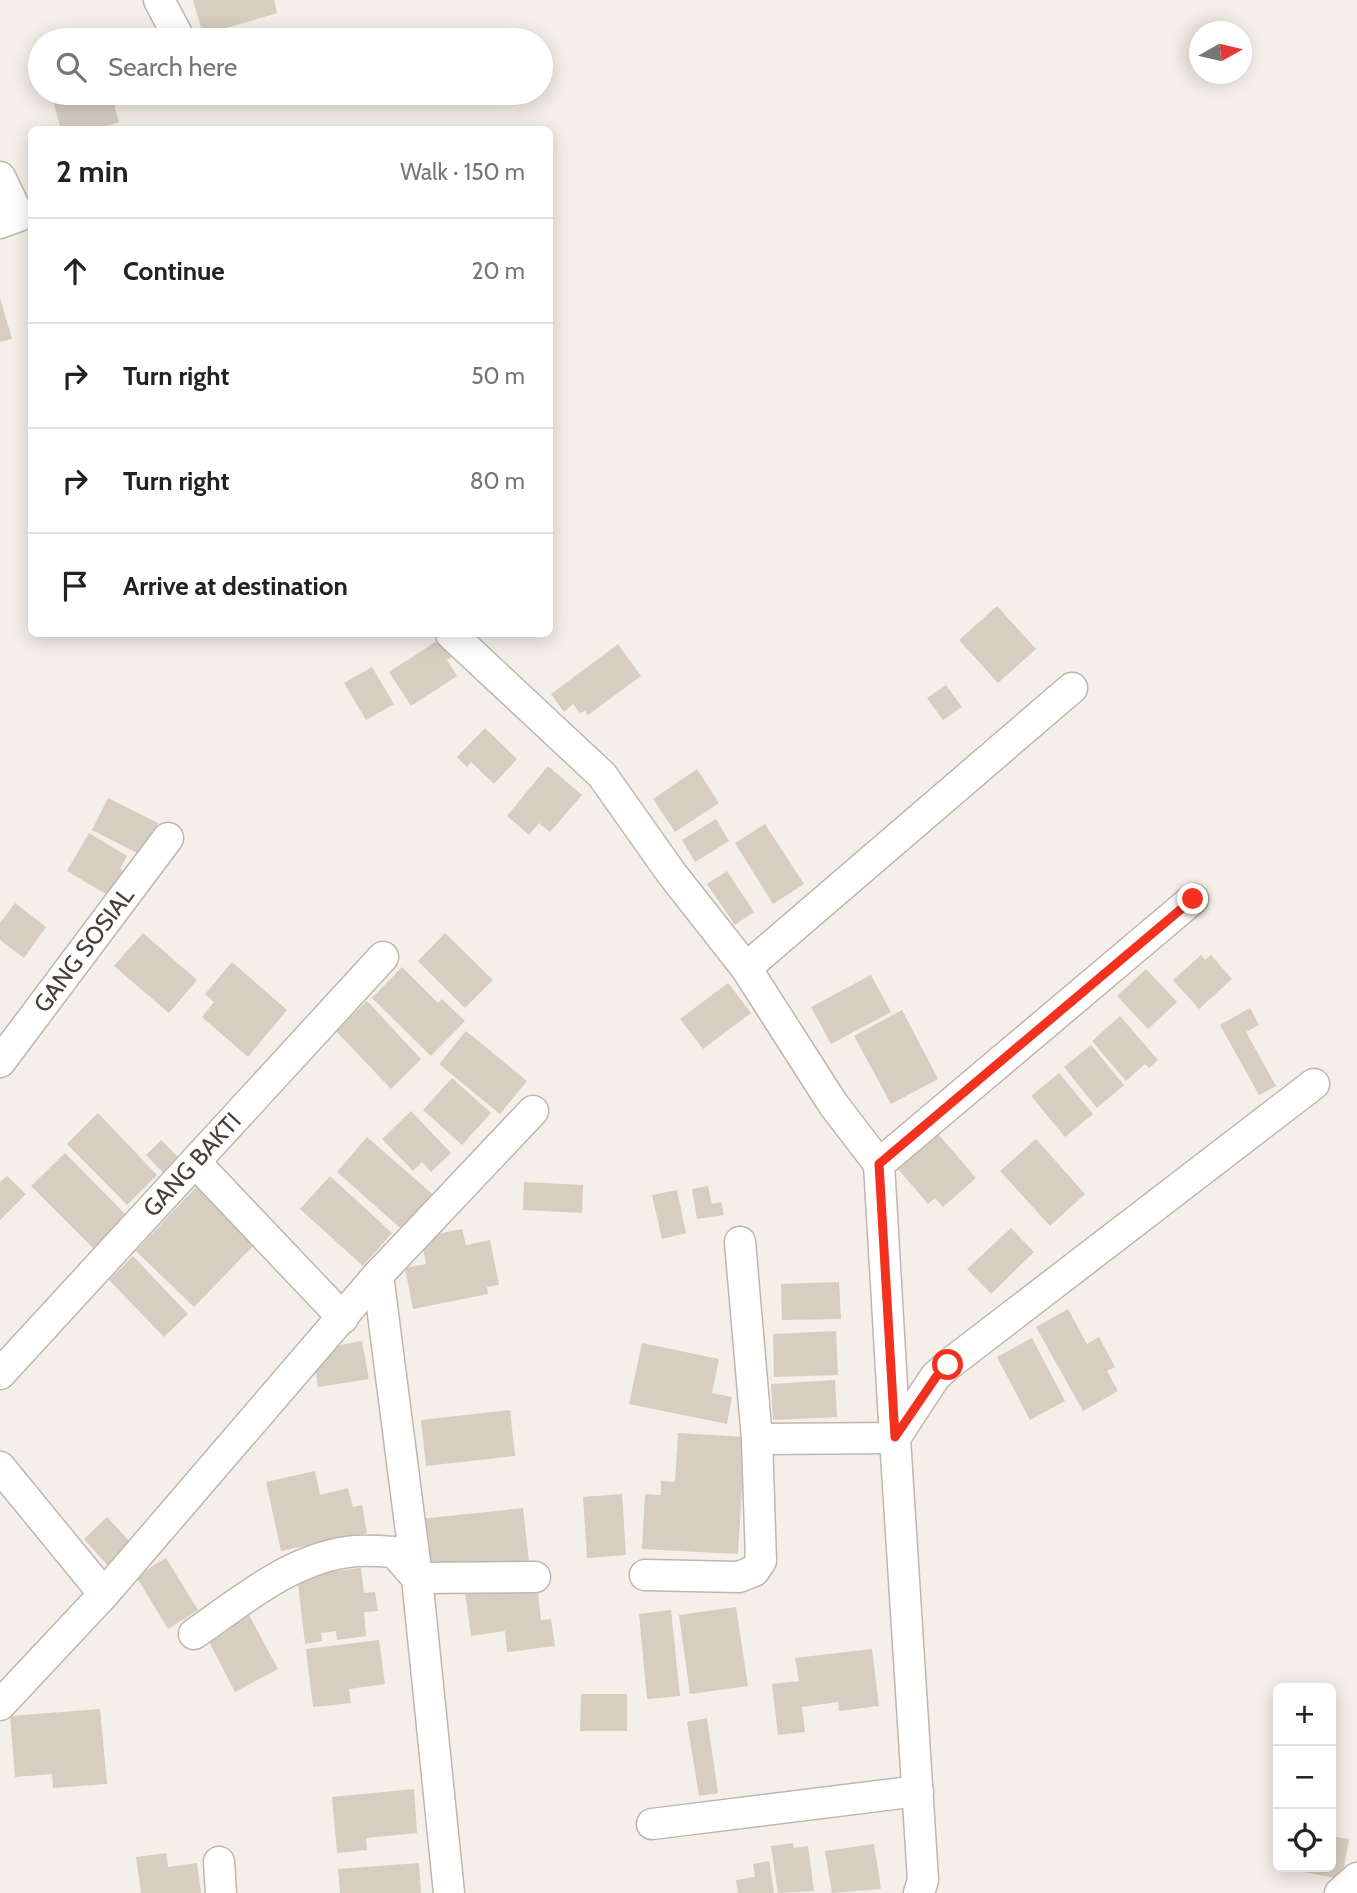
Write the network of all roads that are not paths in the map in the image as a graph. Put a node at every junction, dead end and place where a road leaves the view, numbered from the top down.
1 (159, 0) edge
2 (174, 28) edge
3 (0, 177) edge
4 (0, 223) edge
5 (454, 637) edge
6 (1072, 688) dead end
7 (168, 838) dead end
8 (1193, 899) dead end
9 (383, 957) dead end
10 (746, 968) junction
11 (0, 1062) edge
12 (1314, 1084) dead end
13 (533, 1111) dead end
14 (195, 1162) junction
15 (879, 1164) junction
16 (740, 1242) dead end
17 (378, 1275) junction
18 (343, 1318) junction
19 (0, 1374) edge
20 (895, 1437) junction
21 (757, 1439) junction
22 (0, 1467) edge
23 (645, 1575) dead end
24 (535, 1577) dead end
25 (418, 1578) junction
26 (104, 1594) junction
27 (194, 1633) dead end
28 (0, 1705) edge
29 (918, 1791) junction
30 (652, 1824) dead end
31 (219, 1862) dead end
32 (1357, 1878) edge
33 (221, 1893) edge
34 (449, 1893) edge
35 (919, 1893) edge
36 (1340, 1893) edge

1 - 2 street
3 - 4 street
5 - 10 street
6 - 10 street
7 - 11 street, GANG SOSIAL
8 - 15 street
9 - 14 street, GANG BAKTI
10 - 15 street
12 - 20 street
13 - 17 street
14 - 18 street
14 - 19 street, GANG BAKTI
15 - 20 street
16 - 21 street
17 - 18 street
17 - 25 street
18 - 26 street
20 - 21 street
20 - 29 street
21 - 23 street
22 - 26 street
24 - 25 street
25 - 27 street
25 - 34 street
26 - 28 street
29 - 30 street
29 - 35 street
31 - 33 street
32 - 36 street

